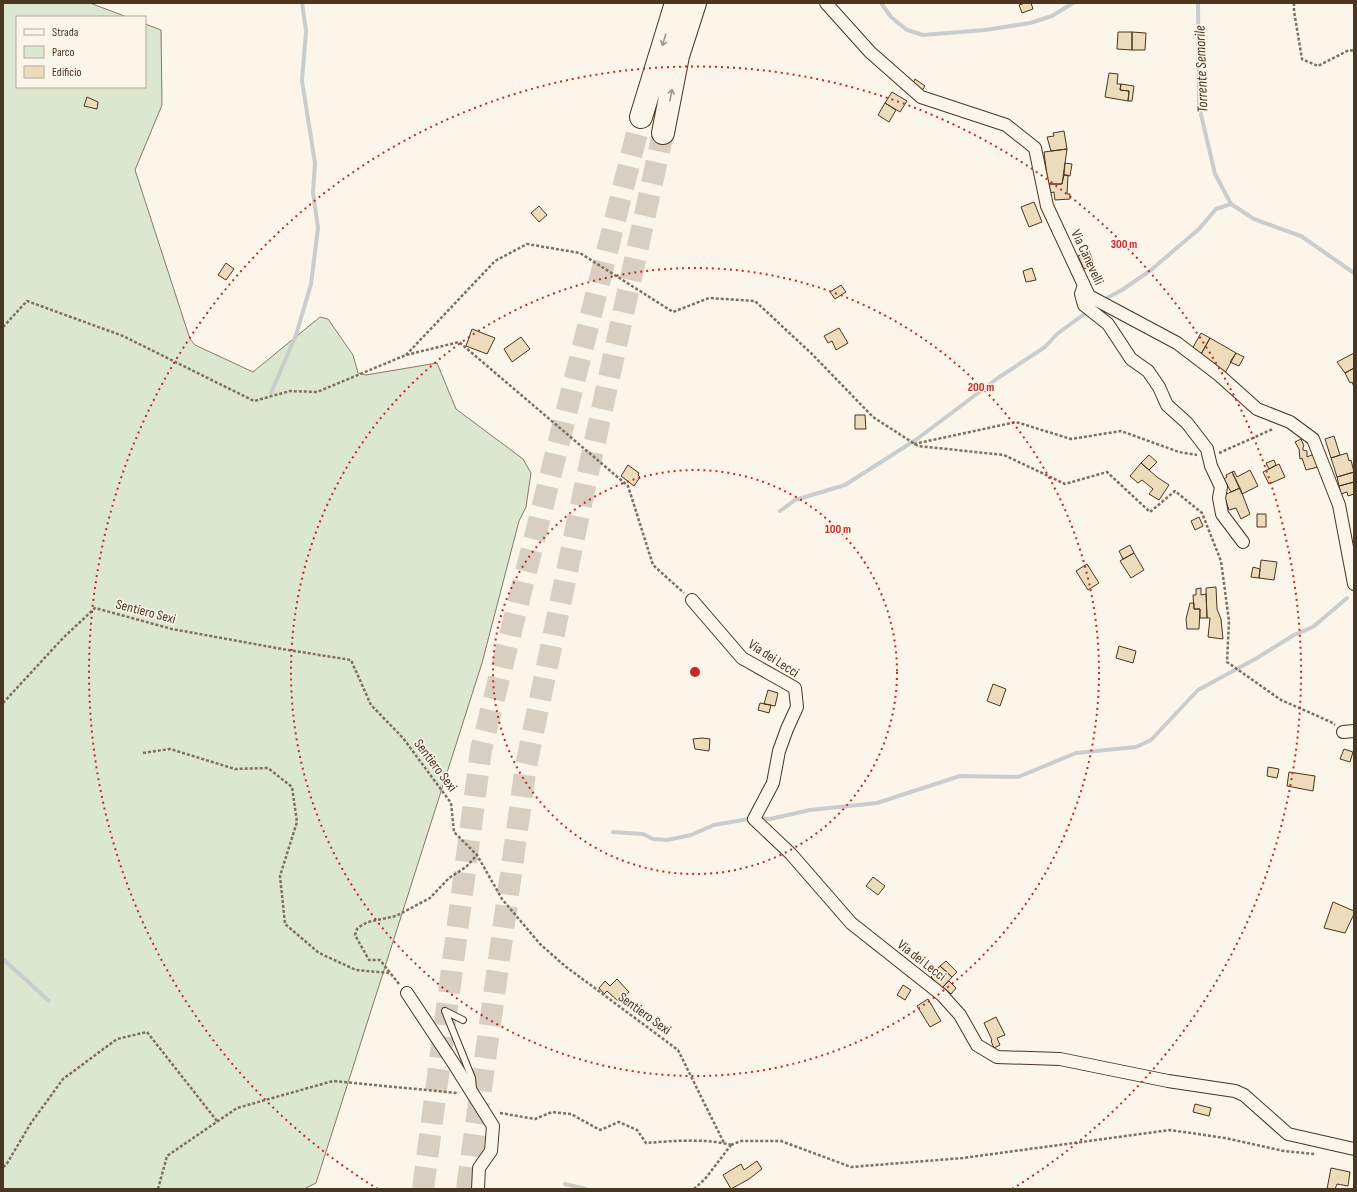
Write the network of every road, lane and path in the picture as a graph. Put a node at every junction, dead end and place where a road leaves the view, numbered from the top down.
1 (676, 3) edge
2 (695, 3) edge
3 (826, 3) edge
4 (1294, 3) edge
5 (1354, 51) edge
6 (641, 117) tunnel mouth
7 (663, 133) tunnel mouth
8 (1084, 285) junction
9 (3, 326) edge
10 (406, 354) junction
11 (1290, 422) junction
12 (914, 444) junction
13 (1209, 457) junction
14 (1242, 542) dead end
15 (1354, 584) edge
16 (692, 600) joint
17 (3, 703) edge
18 (1348, 732) edge
19 (142, 753) dead end
20 (477, 855) junction
21 (407, 993) dead end
22 (463, 1020) dead end
23 (473, 1094) junction
24 (496, 1110) dead end
25 (217, 1121) junction
26 (724, 1143) junction
27 (731, 1145) junction
28 (1354, 1149) edge
29 (1321, 1155) dead end
30 (3, 1167) edge
31 (158, 1189) edge
32 (478, 1189) edge
33 (694, 1189) edge

1 -> 6 highway
7 -> 2 highway
3 - 8 street, Via Canevelli
4 - 5 path
8 - 11 street, Via Canevelli
8 - 13 street
9 - 10 path
10 - 12 path
10 - 16 path
11 - 13 path
11 - 15 street, Via Canevelli
12 - 13 path
12 - 18 path
13 - 14 street
16 - 28 street, Via dei Lecci
17 - 20 path, Sentiero Sexi
19 - 20 path
20 - 26 path, Sentiero Sexi
21 - 23 street
22 - 23 lane
23 - 25 path
23 - 32 street
24 - 26 path
25 - 30 path
25 - 31 path
26 - 27 path
27 - 29 path
27 - 33 path

